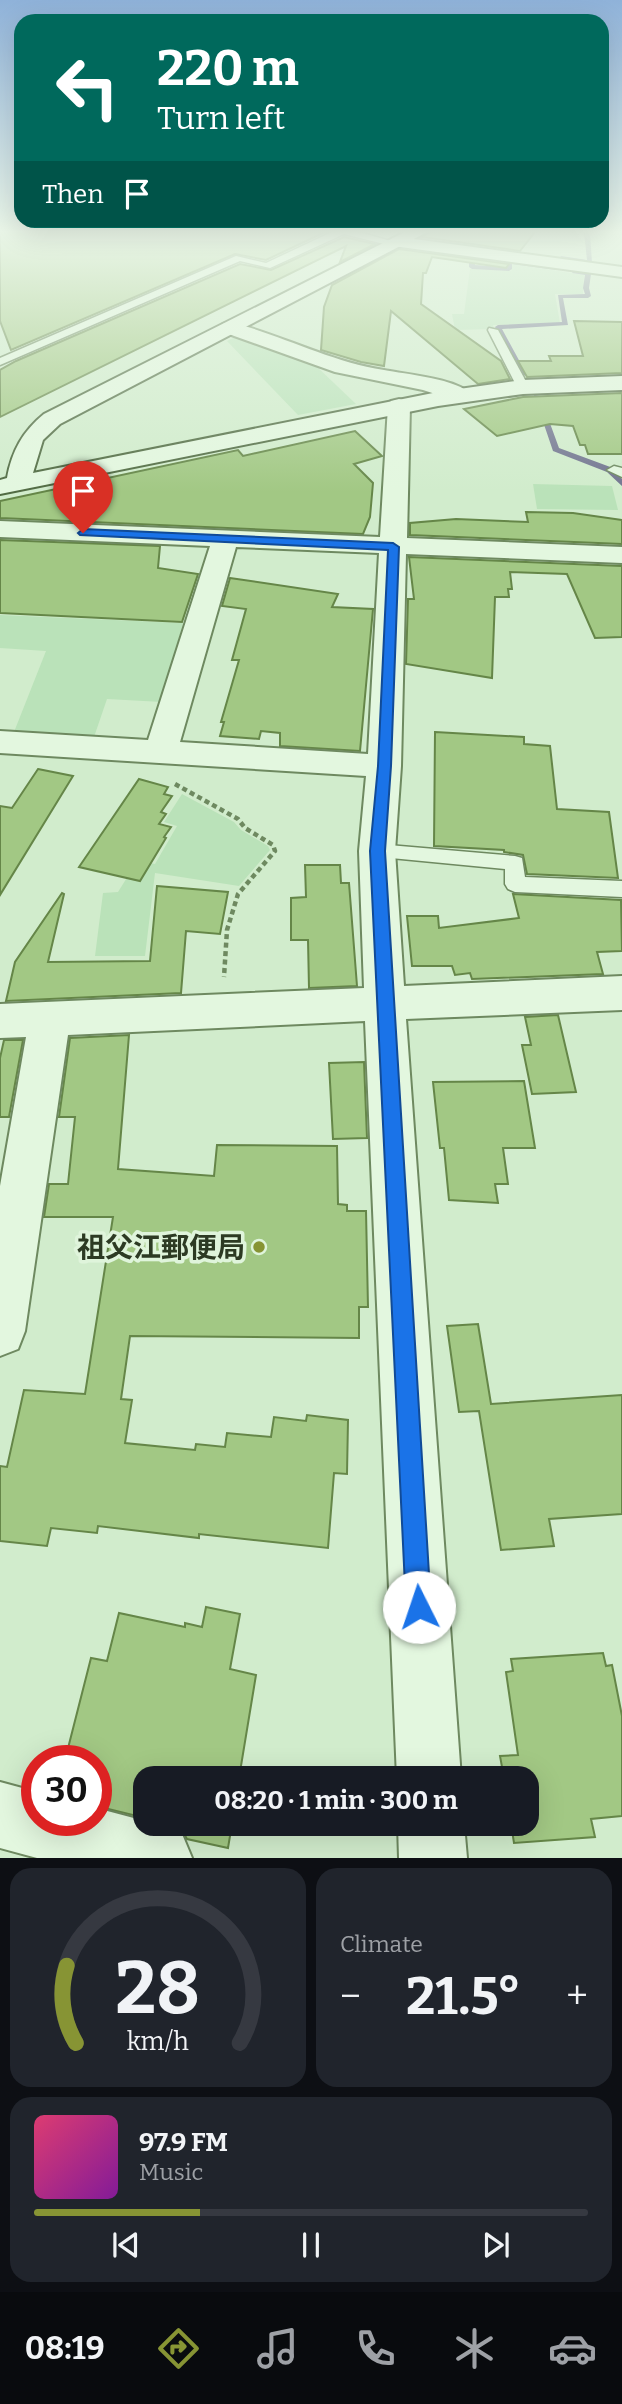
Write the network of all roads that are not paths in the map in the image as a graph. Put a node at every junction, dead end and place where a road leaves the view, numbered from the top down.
1 (99, 319) edge
2 (248, 319) edge
3 (230, 328) junction
4 (493, 330) dead end
5 (0, 362) edge
6 (622, 383) edge
7 (523, 387) junction
8 (460, 395) junction
9 (399, 406) junction
10 (9, 486) edge
11 (0, 529) edge
12 (225, 539) junction
13 (393, 547) junction
14 (622, 555) edge
15 (0, 742) edge
16 (155, 752) junction
17 (384, 766) junction
18 (377, 851) junction
19 (622, 889) edge
20 (622, 993) edge
21 (386, 1005) junction
22 (50, 1019) junction
23 (0, 1021) edge
24 (0, 1331) edge
25 (428, 1766) edge
26 (0, 1815) edge
27 (432, 1836) edge
28 (158, 1858) edge
29 (433, 1858) edge

1 - 5 lane
2 - 3 street
3 - 8 street
3 - 10 street
4 - 7 lane
6 - 7 street
7 - 8 street
8 - 9 street
9 - 10 street
9 - 13 street
11 - 12 street
12 - 13 street
12 - 16 street
13 - 14 street
13 - 17 street
15 - 16 street
16 - 17 street
17 - 18 street
18 - 19 lane
18 - 21 street
20 - 21 street
21 - 22 street
21 - 25 street
22 - 23 street
22 - 24 street
26 - 28 street
27 - 29 street

